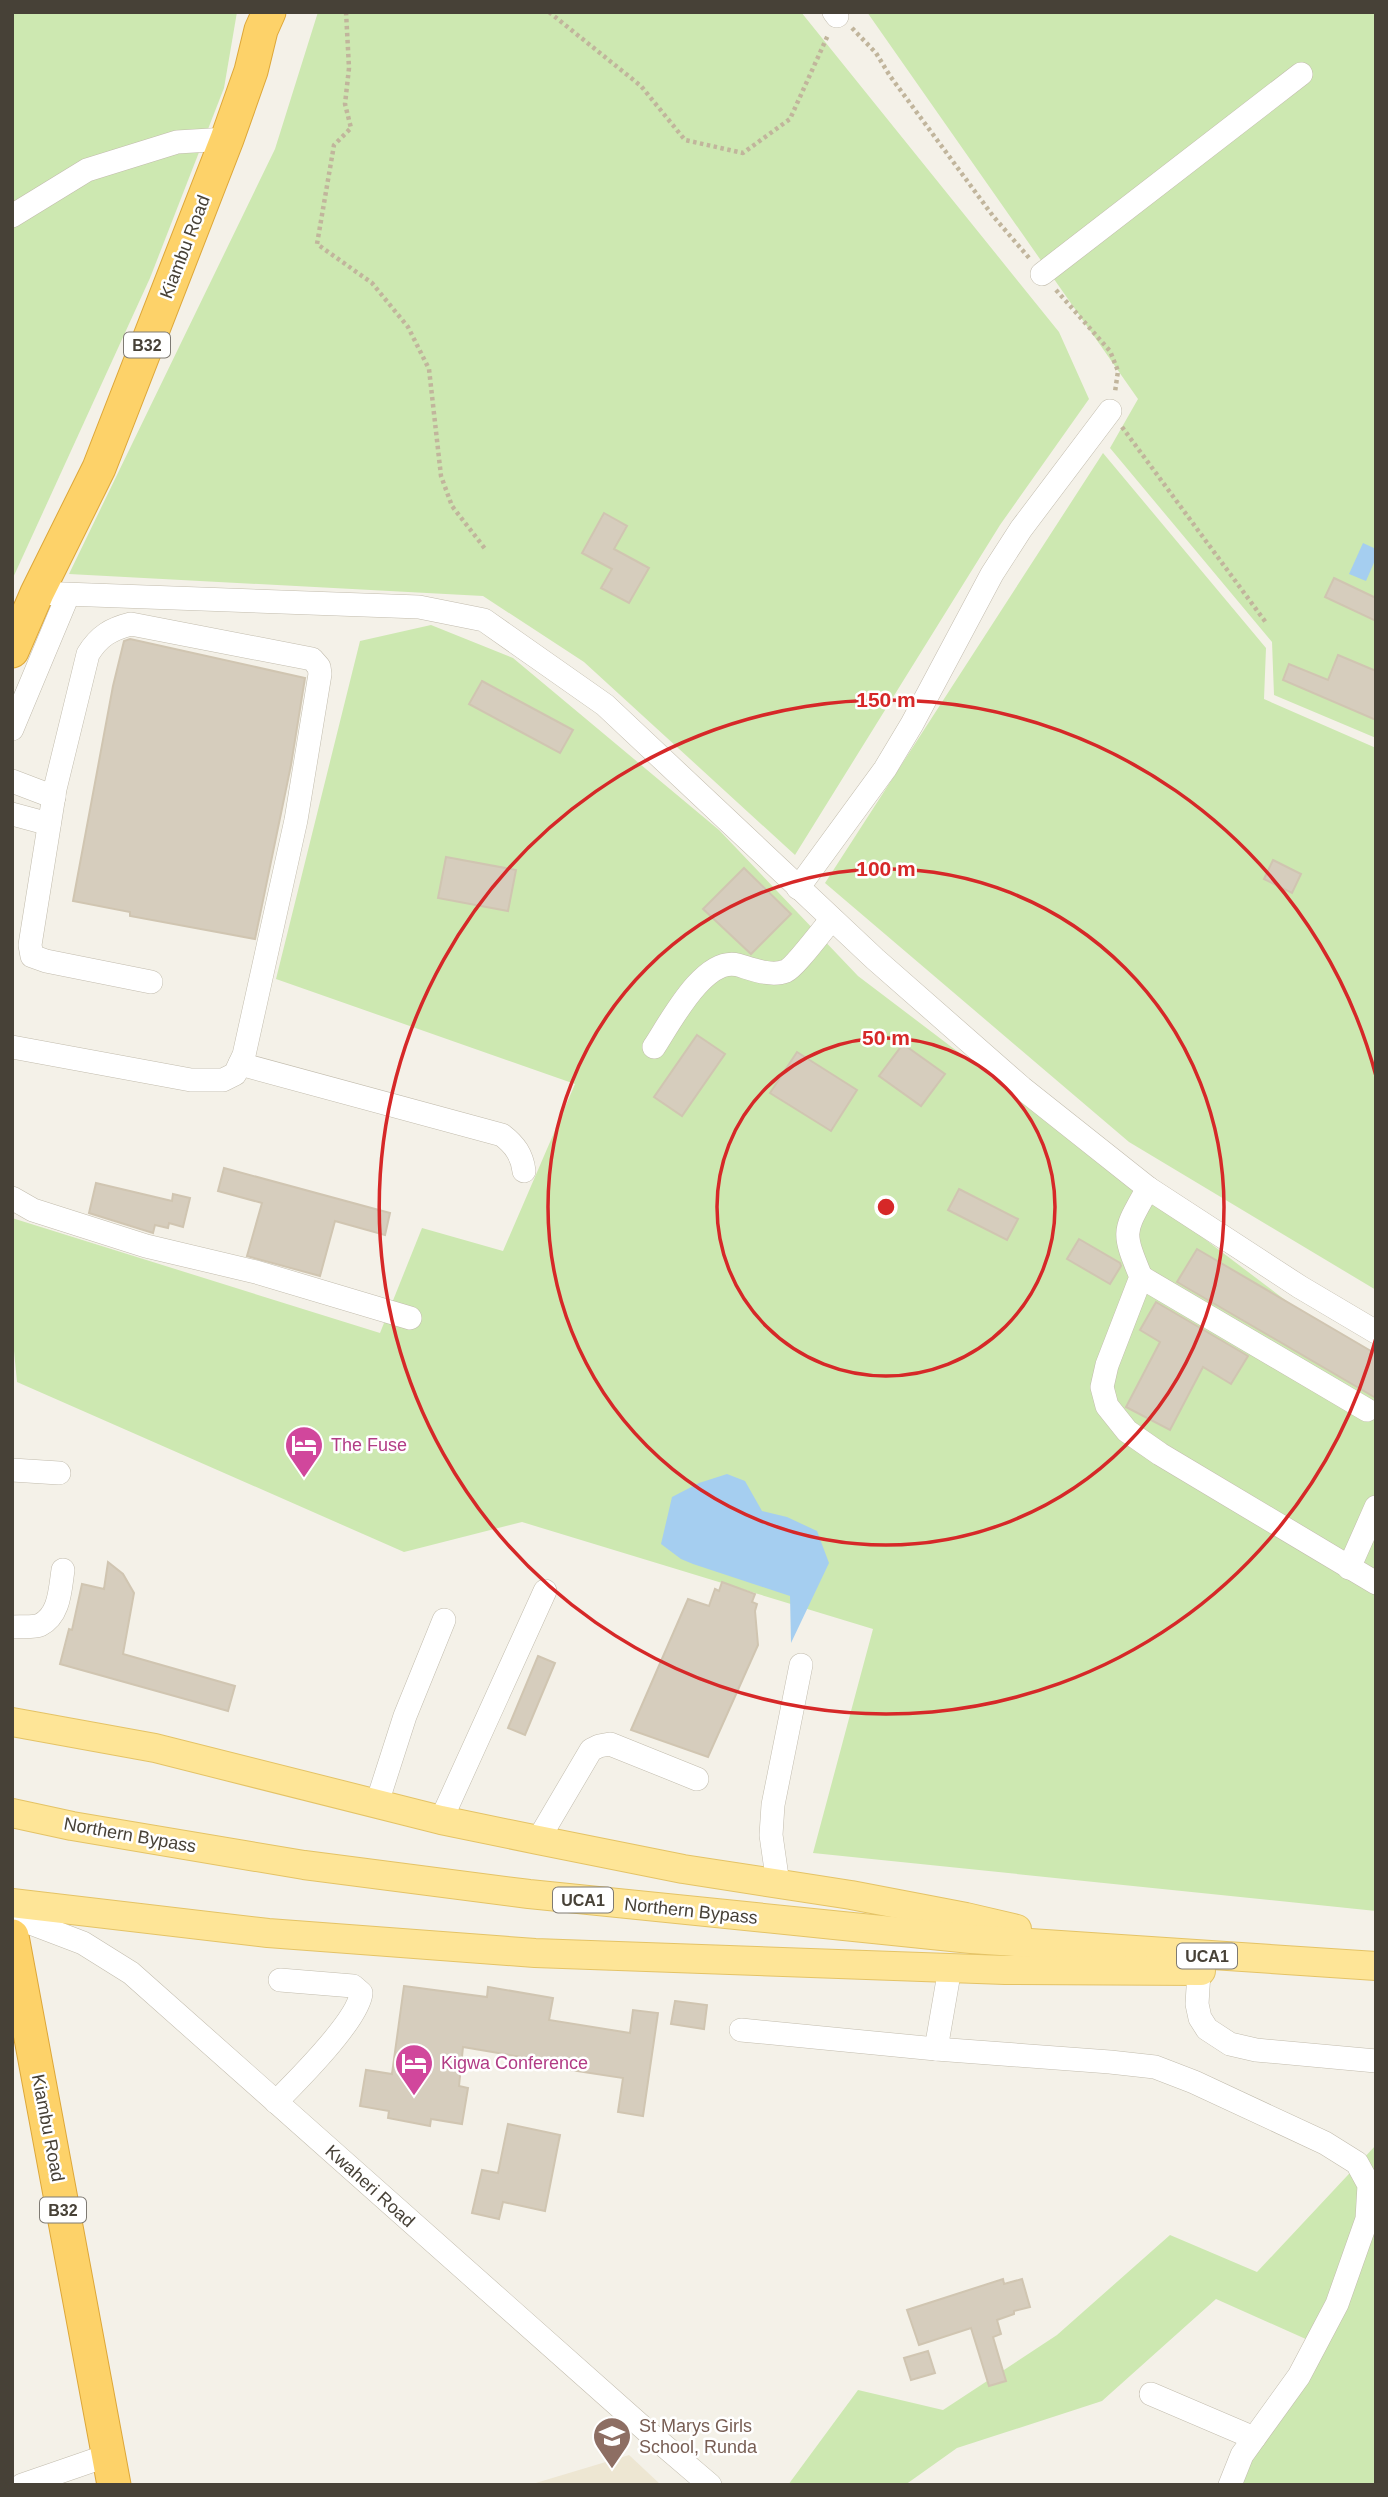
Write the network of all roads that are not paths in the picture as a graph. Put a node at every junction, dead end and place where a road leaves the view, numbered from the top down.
1 (263, 18) edge
2 (1300, 74) dead end
3 (227, 139) junction
4 (12, 216) edge
5 (1042, 274) road end
6 (1110, 411) road end
7 (52, 594) junction
8 (12, 651) edge
9 (12, 729) edge
10 (12, 780) edge
11 (54, 797) junction
12 (12, 814) edge
13 (49, 824) junction
14 (798, 888) junction
15 (832, 919) junction
16 (151, 982) dead end
17 (12, 1047) edge
18 (654, 1047) dead end
19 (240, 1064) junction
20 (524, 1171) dead end
21 (1148, 1188) junction
22 (12, 1198) edge
23 (1141, 1277) junction
24 (410, 1318) dead end
25 (1376, 1332) edge
26 (1367, 1410) dead end
27 (12, 1470) edge
28 (59, 1473) dead end
29 (1376, 1507) edge
30 (1349, 1568) junction
31 (63, 1570) dead end
32 (1376, 1583) edge
33 (545, 1591) dead end
34 (444, 1620) dead end
35 (12, 1627) edge
36 (802, 1665) dead end
37 (12, 1721) edge
38 (697, 1779) dead end
39 (377, 1803) junction
40 (12, 1813) edge
41 (441, 1819) junction
42 (538, 1840) junction
43 (778, 1884) junction
44 (12, 1903) edge
45 (12, 1916) edge
46 (12, 1936) edge
47 (1098, 1948) junction
48 (1315, 1963) junction
49 (1376, 1966) edge
50 (950, 1968) junction
51 (1199, 1972) junction
52 (280, 1980) dead end
53 (741, 2029) dead end
54 (936, 2049) junction
55 (1376, 2061) edge
56 (276, 2102) junction
57 (1151, 2394) dead end
58 (1254, 2438) junction
59 (111, 2470) edge
60 (22, 2485) edge
61 (710, 2485) edge
62 (1230, 2485) edge

1 - 3 highway, Kiambu Road / B32
2 - 5 street
3 - 4 street
3 - 7 highway, Kiambu Road / B32
6 - 14 street
7 - 8 highway, Kiambu Road / B32
7 - 9 street
7 - 14 street
10 - 11 street
11 - 13 street
11 - 19 street
12 - 13 street
13 - 16 street
14 - 15 street
15 - 18 street
15 - 21 street
17 - 19 street
19 - 20 street
21 - 23 street
21 - 25 street
22 - 24 street
23 - 26 street
23 - 30 street
27 - 28 street
29 - 30 street
30 - 32 street
31 - 35 street
33 - 41 street
34 - 39 street
36 - 43 street
37 - 39 main road
38 - 42 street
39 - 41 main road
40 - 47 main road, Northern Bypass / UCA1
41 - 42 main road
42 - 43 main road
43 - 47 main road
44 - 50 main road
45 - 56 street, Kwaheri Road
46 - 59 highway, Kiambu Road / B32
47 - 48 main road, Northern Bypass / UCA1
48 - 49 main road, Northern Bypass / UCA1
48 - 51 main road
50 - 51 main road
50 - 54 street
51 - 55 street
52 - 56 street
53 - 54 street
54 - 58 street
56 - 61 street, Kwaheri Road
57 - 58 street
58 - 62 street
59 - 60 street

